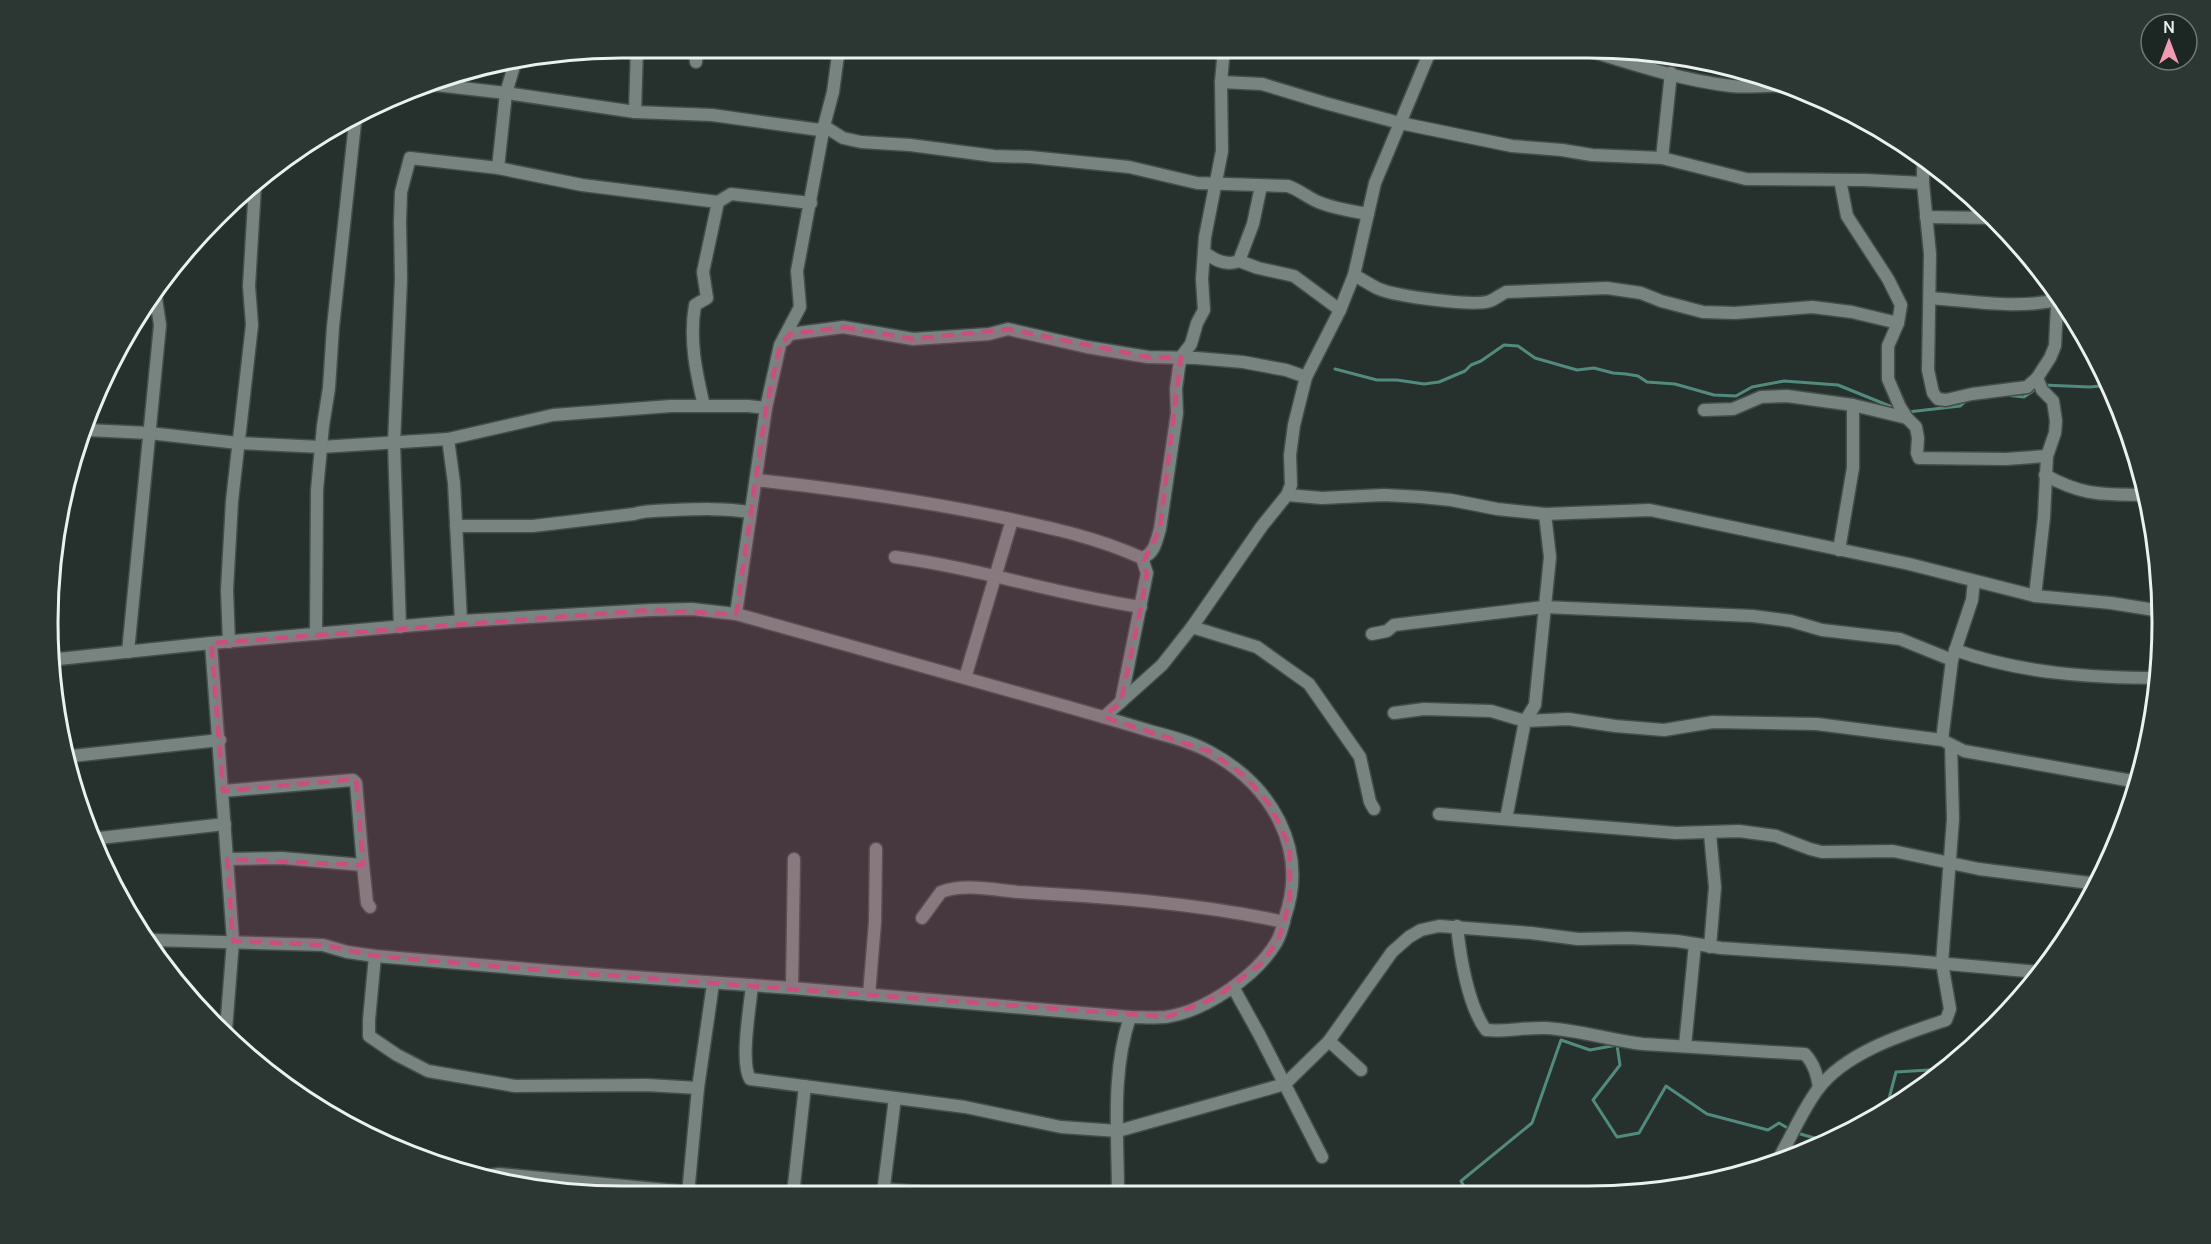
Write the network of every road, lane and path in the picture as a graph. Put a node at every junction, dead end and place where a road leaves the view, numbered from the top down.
1 (637, 58) edge
2 (696, 58) edge
3 (838, 58) edge
4 (1223, 58) edge
5 (1427, 58) edge
6 (1621, 60) edge
7 (696, 62) dead end
8 (513, 69) edge
9 (1671, 74) junction
10 (1745, 81) edge
11 (1221, 82) junction
12 (447, 86) edge
13 (506, 93) junction
14 (635, 112) junction
15 (1400, 123) junction
16 (355, 126) edge
17 (824, 126) junction
18 (1662, 158) junction
19 (498, 168) junction
20 (1923, 168) edge
21 (1840, 180) junction
22 (1923, 183) junction
23 (1215, 184) junction
24 (1261, 186) junction
25 (254, 194) edge
26 (718, 202) junction
27 (811, 203) junction
28 (1368, 214) junction
29 (1926, 217) junction
30 (1981, 218) edge
31 (1204, 252) junction
32 (1239, 261) junction
33 (1354, 276) junction
34 (1930, 298) junction
35 (2052, 301) edge
36 (157, 304) edge
37 (2057, 308) edge
38 (1340, 310) junction
39 (1898, 323) junction
40 (780, 345) junction
41 (1181, 357) junction
42 (1306, 377) junction
43 (2037, 378) junction
44 (1853, 405) junction
45 (704, 406) junction
46 (766, 408) junction
47 (1704, 410) dead end
48 (1907, 418) junction
49 (92, 430) edge
50 (149, 433) junction
51 (448, 439) junction
52 (238, 443) junction
53 (394, 443) junction
54 (321, 447) junction
55 (2047, 456) junction
56 (2045, 475) junction
57 (756, 480) junction
58 (1287, 495) junction
59 (2138, 495) edge
60 (750, 512) junction
61 (1545, 514) junction
62 (1012, 520) junction
63 (456, 526) junction
64 (1839, 550) junction
65 (895, 556) dead end
66 (1142, 558) junction
67 (996, 577) junction
68 (1974, 581) junction
69 (2035, 596) junction
70 (1544, 607) junction
71 (1141, 608) junction
72 (2152, 610) edge
73 (736, 614) junction
74 (461, 621) junction
75 (400, 627) junction
76 (1192, 627) junction
77 (316, 634) junction
78 (1372, 634) dead end
79 (229, 642) junction
80 (211, 643) junction
81 (128, 652) junction
82 (1953, 655) junction
83 (60, 659) edge
84 (965, 678) junction
85 (2149, 678) edge
86 (1120, 702) junction
87 (1394, 712) dead end
88 (1104, 717) junction
89 (1525, 721) junction
90 (220, 740) junction
91 (1947, 742) junction
92 (75, 756) edge
93 (2129, 780) edge
94 (223, 791) junction
95 (1374, 809) dead end
96 (1439, 814) dead end
97 (1506, 819) junction
98 (225, 824) junction
99 (1710, 834) junction
100 (101, 838) edge
101 (876, 849) dead end
102 (227, 859) junction
103 (794, 859) dead end
104 (1950, 864) junction
105 (363, 865) junction
106 (2088, 883) edge
107 (370, 907) dead end
108 (922, 918) dead end
109 (1284, 922) junction
110 (1457, 926) junction
111 (157, 940) edge
112 (232, 941) junction
113 (1695, 944) junction
114 (1710, 946) junction
115 (375, 956) junction
116 (1942, 963) junction
117 (2031, 971) edge
118 (713, 984) junction
119 (752, 985) junction
120 (1233, 987) junction
121 (792, 988) junction
122 (869, 995) junction
123 (1130, 1017) junction
124 (227, 1023) edge
125 (1329, 1041) junction
126 (1684, 1046) junction
127 (1361, 1070) dead end
128 (1285, 1084) junction
129 (805, 1086) junction
130 (698, 1088) junction
131 (1819, 1088) junction
132 (895, 1098) junction
133 (1118, 1131) junction
134 (1782, 1152) edge
135 (1322, 1157) dead end
136 (515, 1176) edge
137 (615, 1186) edge
138 (689, 1186) edge
139 (794, 1186) edge
140 (884, 1186) edge
141 (1118, 1186) edge

1 - 14 street
2 - 7 street
3 - 17 street
4 - 11 street
5 - 15 street
6 - 9 street
8 - 13 street
9 - 10 street
9 - 18 street
11 - 15 street
11 - 23 street
12 - 13 street
13 - 14 street
13 - 19 street
14 - 17 street
15 - 18 street
15 - 28 street
16 - 54 street
17 - 23 street
17 - 27 street
18 - 21 street
19 - 26 street
19 - 53 street
20 - 22 street
21 - 22 street
21 - 39 street
22 - 29 street
23 - 24 street
23 - 31 street
24 - 28 street
24 - 32 street
25 - 52 street
26 - 27 street
26 - 45 street
27 - 40 street
28 - 33 street
29 - 30 street
29 - 34 street
31 - 32 street
31 - 41 street
32 - 38 street
33 - 38 street
33 - 39 street
34 - 35 street
34 - 43 street
36 - 50 street
37 - 43 street
38 - 42 street
39 - 48 street
40 - 41 street
40 - 46 street
41 - 42 street
41 - 66 street
42 - 58 street
43 - 55 street
44 - 47 street
44 - 48 street
44 - 64 street
45 - 46 street
45 - 51 street
46 - 57 street
48 - 55 street
49 - 50 street
50 - 52 street
50 - 81 street
51 - 53 street
51 - 63 street
52 - 54 street
52 - 79 street
53 - 54 street
53 - 75 street
54 - 77 street
55 - 56 street
56 - 59 street
56 - 69 street
57 - 60 street
57 - 62 street
58 - 61 street
58 - 76 street
60 - 63 street
60 - 73 street
61 - 64 street
61 - 70 street
62 - 66 street
62 - 67 street
63 - 74 street
64 - 68 street
65 - 67 street
66 - 71 street
67 - 71 street
67 - 84 street
68 - 69 street
68 - 82 street
69 - 72 street
70 - 78 street
70 - 82 street
70 - 89 street
71 - 86 street
73 - 74 street
73 - 84 street
74 - 75 street
75 - 77 street
76 - 86 street
76 - 95 street
77 - 79 street
79 - 80 street
80 - 81 street
80 - 90 street
81 - 83 street
82 - 85 street
82 - 91 street
84 - 88 street
86 - 88 street
87 - 89 street
88 - 109 street
89 - 91 street
89 - 97 street
90 - 92 street
90 - 94 street
91 - 93 street
91 - 104 street
94 - 98 street
94 - 105 street
96 - 97 street
97 - 99 street
98 - 100 street
98 - 102 street
99 - 104 street
99 - 114 street
101 - 122 street
102 - 105 street
102 - 112 street
103 - 121 street
104 - 106 street
104 - 116 street
105 - 107 street
108 - 109 street
109 - 120 street
110 - 113 street
110 - 125 street
110 - 126 street
111 - 112 street
112 - 115 street
112 - 124 street
113 - 114 street
113 - 126 street
114 - 116 street
115 - 118 street
115 - 130 street
116 - 117 street
116 - 131 street
118 - 119 street
118 - 130 street
119 - 121 street
119 - 129 street
120 - 123 street
120 - 128 street
121 - 122 street
122 - 123 street
123 - 133 street
125 - 127 street
125 - 128 street
126 - 131 street
128 - 133 street
128 - 135 street
129 - 132 street
129 - 139 street
130 - 138 street
131 - 134 street
132 - 133 street
132 - 140 street
133 - 141 street
136 - 137 street

